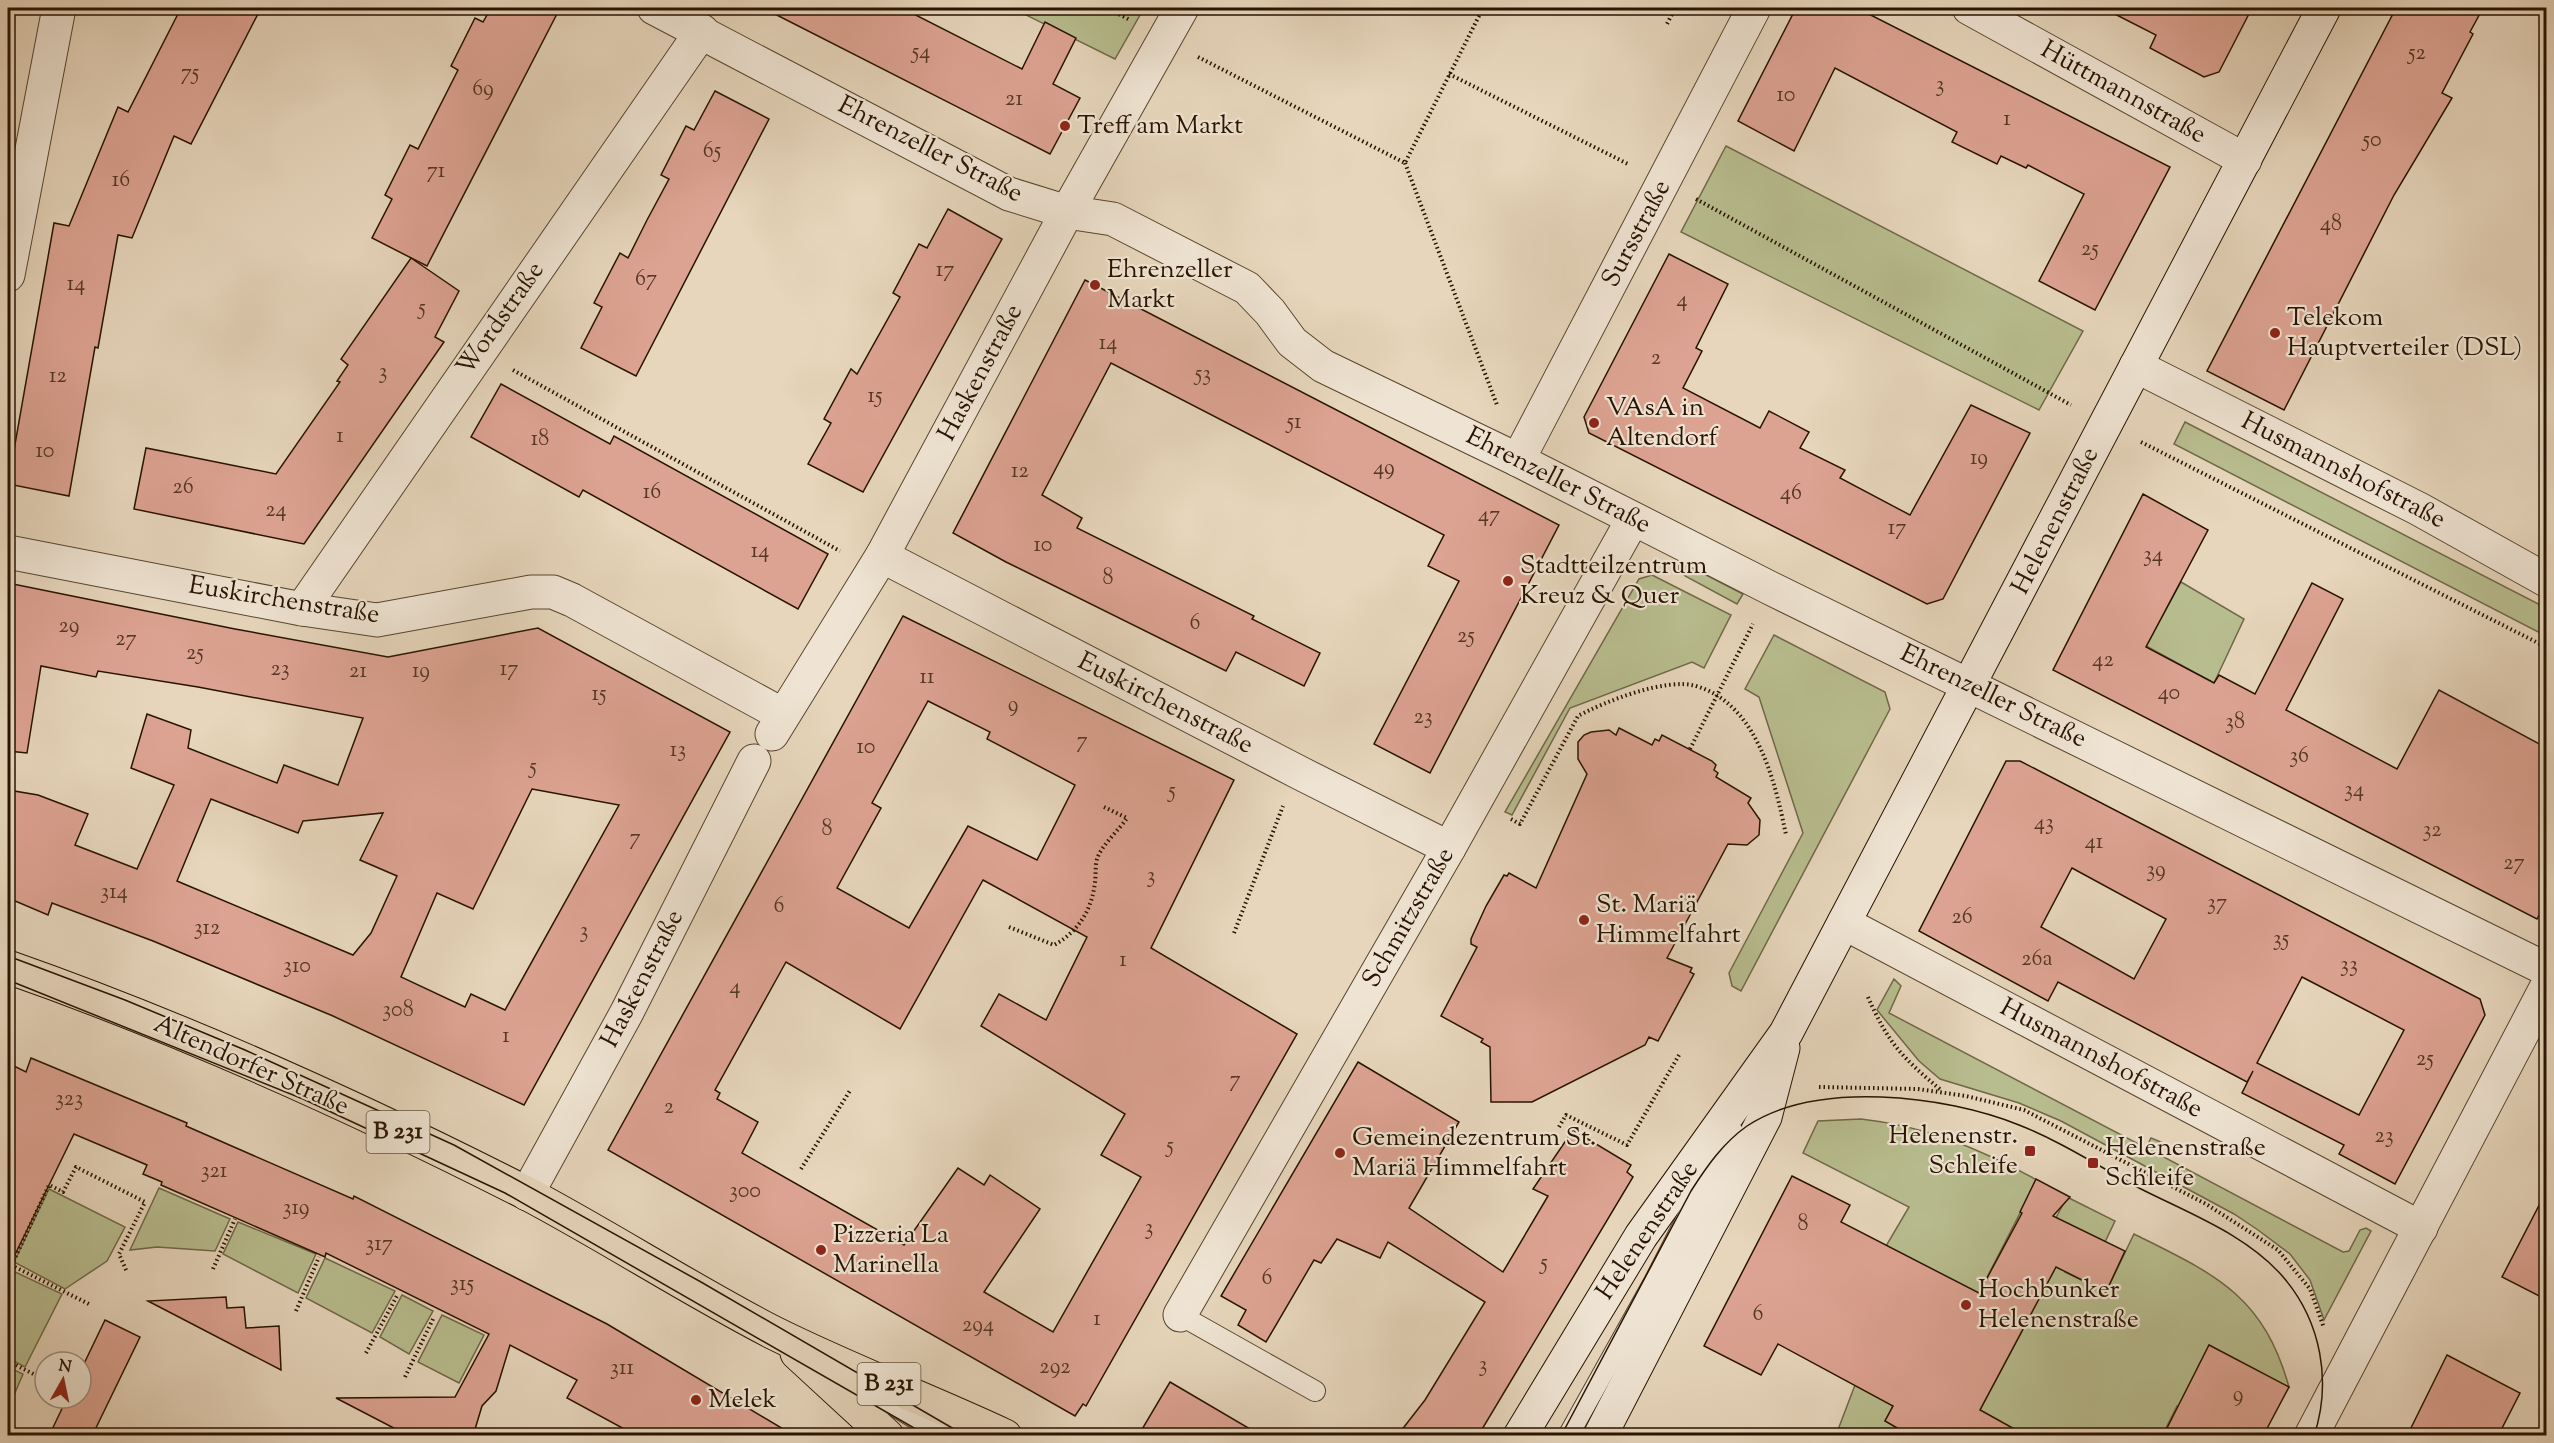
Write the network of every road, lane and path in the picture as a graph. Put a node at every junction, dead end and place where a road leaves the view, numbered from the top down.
1 (59, 8) edge
2 (654, 8) edge
3 (1182, 8) edge
4 (1483, 8) edge
5 (1663, 8) edge
6 (1754, 8) edge
7 (1969, 8) edge
8 (2324, 8) edge
9 (1666, 26) dead end
10 (702, 31) junction
11 (1165, 39) junction
12 (1449, 74) junction
13 (2245, 160) junction
14 (1405, 163) junction
15 (1664, 181) junction
16 (1067, 212) junction
17 (8, 276) edge
18 (477, 354) junction
19 (2136, 366) junction
20 (2106, 425) junction
21 (1518, 460) junction
22 (1633, 519) junction
23 (8, 552) edge
24 (878, 563) junction
25 (2547, 580) edge
26 (302, 609) junction
27 (1746, 637) dead end
28 (2547, 647) edge
29 (1970, 685) junction
30 (1715, 696) junction
31 (777, 725) joint
32 (1690, 749) dead end
33 (754, 761) dead end
34 (1300, 773) junction
35 (1104, 807) dead end
36 (1510, 818) dead end
37 (1786, 835) dead end
38 (1449, 848) junction
39 (1844, 923) junction
40 (1009, 927) dead end
41 (1234, 933) dead end
42 (8, 968) edge
43 (2547, 969) edge
44 (2547, 988) edge
45 (1868, 997) dead end
46 (1786, 1033) junction
47 (1679, 1055) dead end
48 (1819, 1088) dead end
49 (851, 1089) dead end
50 (1943, 1092) junction
51 (1558, 1127) dead end
52 (801, 1169) dead end
53 (527, 1194) junction
54 (235, 1219) dead end
55 (2421, 1228) junction
56 (319, 1257) dead end
57 (11, 1265) junction
58 (213, 1269) dead end
59 (127, 1272) dead end
60 (8, 1273) edge
61 (398, 1294) dead end
62 (91, 1305) dead end
63 (296, 1311) dead end
64 (1180, 1315) joint
65 (433, 1319) dead end
66 (773, 1332) junction
67 (366, 1353) dead end
68 (8, 1361) edge
69 (33, 1374) edge
70 (405, 1377) dead end
71 (2337, 1386) junction
72 (1315, 1391) dead end
73 (887, 1436) edge
74 (944, 1436) edge
75 (1005, 1436) edge
76 (1520, 1436) edge
77 (1568, 1436) edge
78 (1600, 1436) edge
79 (2311, 1436) edge

1 - 17 street
2 - 10 street, Ehrenzeller Straße
3 - 11 street, Haskenstraße
4 - 12 path
5 - 9 path
6 - 15 street, Sursstraße
7 - 13 street, Hüttmannstraße
8 - 13 street, Helenenstraße
10 - 16 street, Ehrenzeller Straße
10 - 18 street, Wordstraße
11 - 14 path
11 - 16 street, Haskenstraße
12 - 14 path
12 - 15 path
13 - 19 street, Helenenstraße
14 - 21 path
15 - 20 path
15 - 21 street, Sursstraße
16 - 21 street, Ehrenzeller Straße
16 - 24 street, Haskenstraße
18 - 24 path
18 - 26 street, Wordstraße
19 - 20 street, Helenenstraße
19 - 25 street, Husmannshofstraße
20 - 28 path
20 - 29 street, Helenenstraße
21 - 22 street, Ehrenzeller Straße
22 - 29 street, Ehrenzeller Straße
22 - 38 street, Schmitzstraße
23 - 26 street, Euskirchenstraße
24 - 31 street, Haskenstraße
24 - 34 street, Euskirchenstraße
26 - 31 street, Euskirchenstraße
27 - 30 path
29 - 39 street, Helenenstraße
29 - 43 street, Ehrenzeller Straße
30 - 32 path
30 - 36 path
30 - 37 path
33 - 53 street, Haskenstraße
34 - 38 street, Euskirchenstraße
34 - 41 path
35 - 40 path
38 - 64 street, Schmitzstraße
39 - 46 street, Helenenstraße
39 - 55 street, Husmannshofstraße
42 - 53 main road, Altendorfer Straße / B 231
44 - 55 street
45 - 50 path
46 - 76 street, Helenenstraße
46 - 77 lane
46 - 78 street, Helenenstraße
47 - 51 path
48 - 50 path
49 - 52 path
50 - 71 path
53 - 66 main road, Altendorfer Straße / B 231
54 - 58 path
55 - 71 street
56 - 63 path
57 - 59 path
57 - 60 path
57 - 62 path
61 - 67 path
64 - 72 lane
65 - 70 path
66 - 73 main road, Altendorfer Straße / B 231
66 - 74 lane
66 - 75 main road, Altendorfer Straße / B 231
68 - 69 path
71 - 79 street

